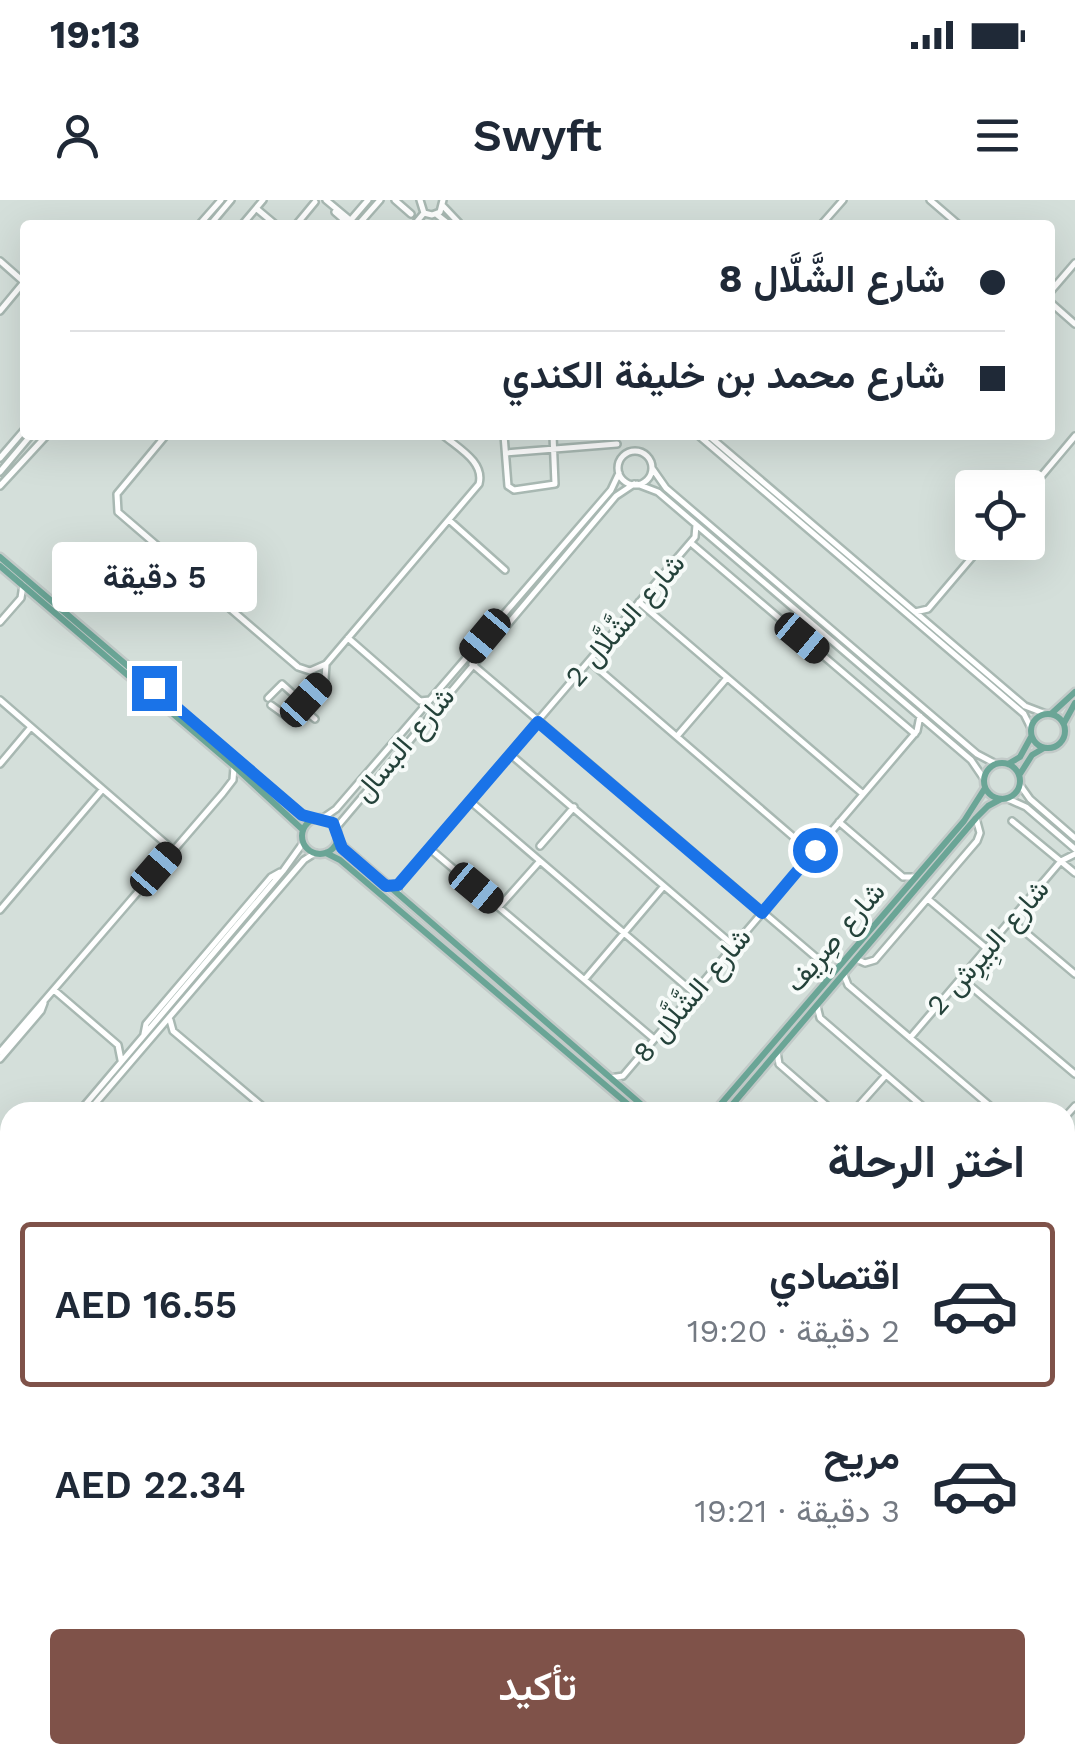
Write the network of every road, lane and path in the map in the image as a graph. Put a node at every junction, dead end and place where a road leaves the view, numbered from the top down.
1 (221, 200) edge
2 (231, 200) edge
3 (264, 200) edge
4 (380, 200) edge
5 (394, 200) edge
6 (419, 200) edge
7 (843, 200) edge
8 (930, 200) edge
9 (321, 201) edge
10 (443, 202) edge
11 (257, 209) junction
12 (424, 213) junction
13 (410, 214) dead end
14 (436, 214) junction
15 (203, 220) edge
16 (214, 220) edge
17 (247, 220) edge
18 (270, 220) edge
19 (301, 220) edge
20 (347, 220) edge
21 (357, 220) edge
22 (418, 220) edge
23 (444, 220) edge
24 (825, 220) edge
25 (954, 220) edge
26 (0, 261) edge
27 (1075, 263) edge
28 (20, 278) edge
29 (1055, 286) edge
30 (20, 288) edge
31 (1055, 306) edge
32 (0, 311) edge
33 (1075, 324) edge
34 (20, 435) edge
35 (1075, 436) edge
36 (27, 440) edge
37 (42, 440) edge
38 (162, 440) edge
39 (450, 440) edge
40 (505, 440) edge
41 (553, 440) edge
42 (704, 440) edge
43 (714, 440) edge
44 (616, 444) dead end
45 (554, 449) junction
46 (506, 453) junction
47 (0, 458) edge
48 (652, 468) junction
49 (0, 472) edge
50 (1045, 472) edge
51 (619, 473) junction
52 (636, 484) junction
53 (0, 486) edge
54 (448, 520) junction
55 (696, 525) junction
56 (708, 535) junction
57 (693, 540) junction
58 (0, 557) edge
59 (969, 560) edge
60 (0, 566) edge
61 (505, 570) dead end
62 (23, 585) junction
63 (33, 594) junction
64 (21, 598) junction
65 (639, 602) junction
66 (928, 609) junction
67 (915, 612) junction
68 (0, 622) edge
69 (928, 623) junction
70 (348, 638) junction
71 (589, 661) junction
72 (326, 664) junction
73 (472, 664) junction
74 (319, 670) junction
75 (327, 674) junction
76 (727, 678) junction
77 (1075, 692) edge
78 (0, 700) edge
79 (430, 700) junction
80 (420, 701) junction
81 (1075, 704) edge
82 (303, 705) junction
83 (421, 710) junction
84 (1048, 714) junction
85 (920, 716) junction
86 (315, 720) dead end
87 (538, 722) junction
88 (1064, 724) junction
89 (31, 727) junction
90 (932, 727) junction
91 (916, 732) junction
92 (1031, 732) junction
93 (678, 735) junction
94 (1045, 748) junction
95 (510, 754) junction
96 (0, 764) edge
97 (996, 764) junction
98 (1008, 764) junction
99 (234, 766) junction
100 (246, 776) junction
101 (1019, 776) junction
102 (233, 780) junction
103 (985, 783) junction
104 (1020, 785) junction
105 (103, 790) junction
106 (863, 794) junction
107 (1004, 799) junction
108 (470, 801) junction
109 (574, 807) junction
110 (323, 818) junction
111 (976, 818) junction
112 (313, 819) junction
113 (1012, 820) dead end
114 (839, 822) junction
115 (336, 828) junction
116 (303, 830) junction
117 (1075, 838) edge
118 (1065, 840) junction
119 (338, 841) junction
120 (304, 843) junction
121 (540, 846) dead end
122 (429, 848) junction
123 (173, 850) junction
124 (1075, 851) edge
125 (315, 853) junction
126 (326, 853) junction
127 (812, 853) junction
128 (1064, 859) junction
129 (540, 860) junction
130 (1075, 873) edge
131 (903, 877) junction
132 (915, 878) junction
133 (398, 885) junction
134 (386, 886) junction
135 (664, 886) junction
136 (905, 889) junction
137 (399, 897) junction
138 (928, 899) junction
139 (499, 907) junction
140 (0, 910) edge
141 (762, 913) junction
142 (1011, 920) junction
143 (625, 933) junction
144 (734, 946) junction
145 (986, 948) junction
146 (856, 959) junction
147 (825, 965) junction
148 (841, 970) junction
149 (1075, 974) edge
150 (961, 978) junction
151 (584, 980) junction
152 (832, 981) junction
153 (848, 985) junction
154 (54, 990) junction
155 (694, 992) junction
156 (817, 1006) junction
157 (170, 1016) junction
158 (807, 1017) junction
159 (820, 1018) junction
160 (173, 1031) junction
161 (157, 1032) junction
162 (910, 1038) junction
163 (654, 1040) junction
164 (136, 1045) junction
165 (118, 1046) junction
166 (777, 1052) junction
167 (0, 1056) edge
168 (121, 1063) junction
169 (779, 1064) junction
170 (766, 1065) junction
171 (1075, 1074) edge
172 (886, 1075) junction
173 (623, 1076) junction
174 (610, 1078) junction
175 (625, 1091) junction
176 (88, 1102) edge
177 (98, 1102) edge
178 (256, 1102) edge
179 (626, 1102) edge
180 (638, 1102) edge
181 (723, 1102) edge
182 (735, 1102) edge
183 (823, 1102) edge
184 (861, 1102) edge
185 (918, 1102) edge
186 (985, 1102) edge

1 - 15 street
2 - 16 street
3 - 11 street
4 - 21 street
5 - 13 street
6 - 12 street
7 - 24 street
8 - 25 street
9 - 19 street
9 - 20 street
10 - 14 street
11 - 17 street
11 - 18 street
12 - 14 street
12 - 22 street
14 - 23 street
26 - 28 street
27 - 29 street
30 - 32 street
31 - 33 street
34 - 47 street
35 - 50 street
36 - 49 street
37 - 53 street
38 - 74 street
39 - 54 street
40 - 46 street
41 - 45 street
42 - 92 street
43 - 67 street
44 - 45 street
45 - 46 street
45 - 46 street
48 - 51 street
48 - 52 street
48 - 97 street
51 - 52 street
51 - 79 street, شارع البسال
52 - 55 street
52 - 73 street, شارع البسال
54 - 61 street
54 - 70 street
55 - 56 street
55 - 57 street, شارع الشَّلَّال 2
56 - 57 street, شارع الشَّلَّال 2
56 - 85 street
57 - 65 street, شارع الشَّلَّال 2
57 - 91 street
58 - 112 main road
59 - 66 street
60 - 62 main road
62 - 63 main road
62 - 64 street
63 - 64 street
63 - 99 main road
64 - 68 street
65 - 71 street, شارع الشَّلَّال 2
65 - 76 street
66 - 67 street
66 - 69 street
67 - 69 street
69 - 84 street
70 - 72 street
70 - 80 street
71 - 87 street, شارع الشَّلَّال 2
71 - 93 street
72 - 74 street
72 - 75 street
73 - 87 street
73 - 115 street, شارع البسال
74 - 75 street
75 - 82 street
76 - 93 street
76 - 106 street
77 - 84 main road
78 - 89 street
79 - 80 street
79 - 83 street, شارع البسال
80 - 83 street
81 - 88 main road
82 - 82 street
82 - 86 street
83 - 110 street, شارع البسال
84 - 88 main road
84 - 92 main road
85 - 90 street
85 - 91 street, شارع الشَّلَّال 8
87 - 95 street, شارع الشَّلَّال 2
87 - 141 street
88 - 94 main road
89 - 96 street
89 - 105 street
90 - 91 street
90 - 103 street
91 - 106 street, شارع الشَّلَّال 8
92 - 94 main road
92 - 98 main road
93 - 127 street
94 - 101 main road
95 - 108 street, شارع الشَّلَّال 2
95 - 109 street
97 - 98 main road
97 - 103 main road
98 - 101 main road
99 - 100 main road
99 - 102 street
100 - 102 street
100 - 116 main road
101 - 104 main road
102 - 123 street
103 - 107 main road
103 - 132 main road, شارع صِرِيف
104 - 107 main road
104 - 117 street
105 - 123 street
105 - 140 street
106 - 114 street, شارع الشَّلَّال 8
107 - 111 main road, شارع صِرِيف
107 - 118 street
108 - 122 street, شارع الشَّلَّال 2
108 - 129 street
109 - 121 street
109 - 135 street
110 - 112 main road
110 - 115 main road
111 - 138 street
111 - 146 main road, شارع صِرِيف
112 - 116 main road
113 - 128 street
114 - 127 street, شارع الشَّلَّال 8
114 - 131 street
115 - 119 main road
116 - 120 main road
118 - 124 street
118 - 128 street, شارع البِيرِش 2
119 - 126 main road
119 - 134 main road
120 - 125 main road
120 - 164 street
122 - 133 street, شارع الشَّلَّال 2
122 - 139 street
123 - 154 street
124 - 128 street, شارع البِيرِش 2
125 - 126 main road
125 - 157 street
126 - 179 main road
127 - 141 street, شارع الشَّلَّال 8
128 - 130 street
128 - 142 street, شارع البِيرِش 2
129 - 139 street
129 - 143 street
131 - 132 street
131 - 136 street
132 - 136 main road, شارع صِرِيف
133 - 134 street
133 - 137 street
134 - 137 main road
135 - 143 street
135 - 144 street
136 - 148 main road, شارع صِرِيف
137 - 174 main road
138 - 145 street
138 - 146 street
139 - 151 street
141 - 144 street, شارع الشَّلَّال 8
141 - 147 street
142 - 145 street, شارع البِيرِش 2
142 - 149 street
143 - 151 street
143 - 155 street
144 - 155 street, شارع الشَّلَّال 8
145 - 150 street, شارع البِيرِش 2
146 - 148 main road, شارع صِرِيف
147 - 148 street
147 - 152 street
148 - 152 main road, شارع صِرِيف
148 - 153 street
150 - 162 street, شارع البِيرِش 2
150 - 171 street
151 - 163 street
152 - 153 street
152 - 156 main road, شارع صِرِيف
152 - 181 main road, شارع صِرِيف
153 - 162 street
154 - 165 street
154 - 167 street
155 - 163 street, شارع الشَّلَّال 8
156 - 158 main road, شارع صِرِيف
156 - 159 street
157 - 160 street
157 - 161 street
158 - 159 street
158 - 166 main road, شارع صِرِيف
159 - 172 street
160 - 161 street
160 - 178 street
161 - 177 street
162 - 186 street
163 - 173 street, شارع الشَّلَّال 8
164 - 165 street
164 - 168 street
165 - 168 street
166 - 169 street
166 - 170 main road, شارع صِرِيف
168 - 176 street
169 - 170 street
169 - 183 street
170 - 182 main road, شارع صِرِيف
172 - 184 street
172 - 185 street
173 - 174 street, شارع الشَّلَّال 8
173 - 175 street, شارع الشَّلَّال 8
174 - 175 main road
175 - 180 main road

